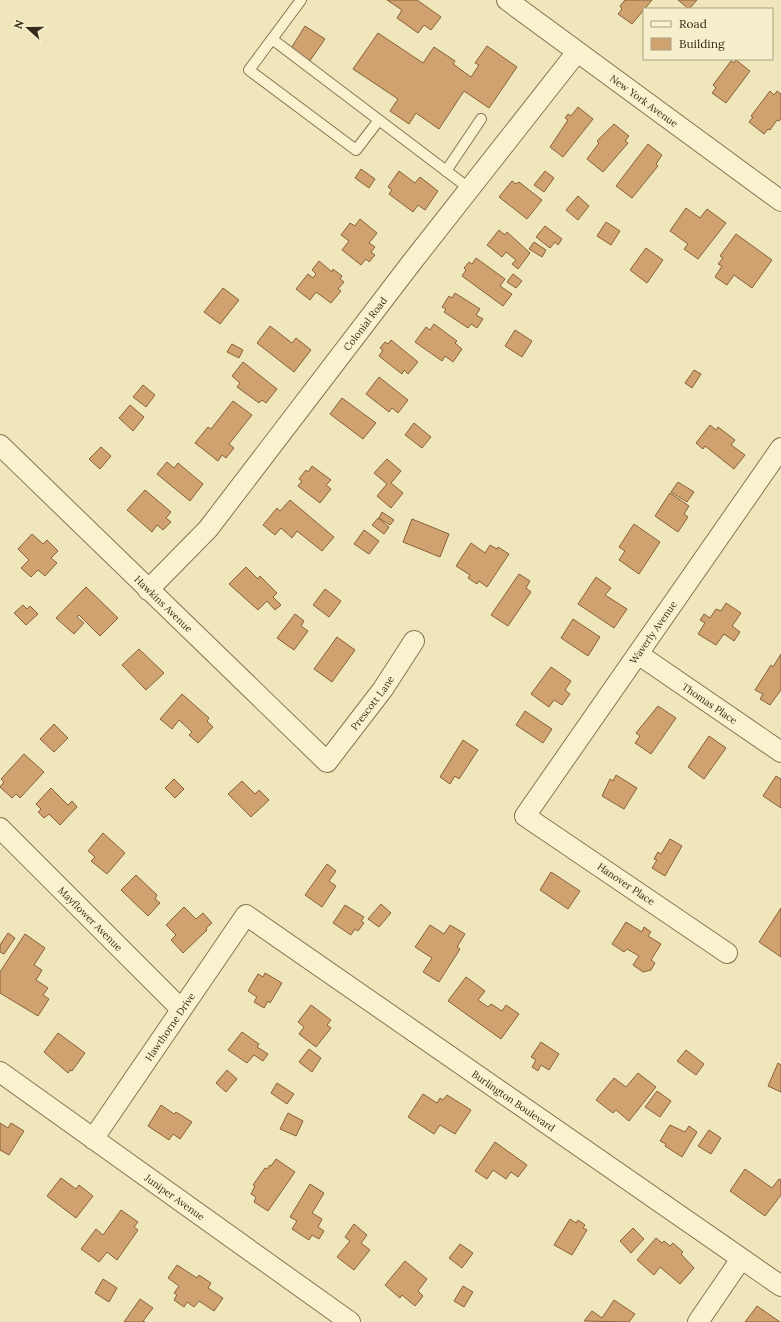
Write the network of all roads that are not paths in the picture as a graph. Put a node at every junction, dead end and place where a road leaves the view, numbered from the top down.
1 (301, 0) edge
2 (508, 0) edge
3 (272, 39) junction
4 (578, 52) junction
5 (481, 119) dead end
6 (380, 120) junction
7 (446, 171) junction
8 (470, 189) junction
9 (781, 201) edge
10 (0, 445) edge
11 (781, 448) edge
12 (148, 590) junction
13 (414, 641) dead end
14 (638, 654) junction
15 (781, 752) edge
16 (327, 762) joint
17 (525, 816) joint
18 (0, 828) edge
19 (246, 915) joint
20 (727, 953) dead end
21 (181, 1009) junction
22 (0, 1072) edge
23 (93, 1139) junction
24 (741, 1259) junction
25 (781, 1286) edge
26 (350, 1322) edge
27 (698, 1322) edge

1 - 3 lane
2 - 4 street, New York Avenue
3 - 6 lane
3 - 6 lane
4 - 8 street, Colonial Road
4 - 9 street, New York Avenue
5 - 7 lane
6 - 7 lane
7 - 8 lane
8 - 12 street, Colonial Road
10 - 12 street, Hawkins Avenue
11 - 14 street, Waverly Avenue
12 - 16 street, Hawkins Avenue
13 - 16 street, Prescott Lane
14 - 15 street, Thomas Place
14 - 17 street, Waverly Avenue
17 - 20 street, Hanover Place
18 - 21 street, Mayflower Avenue
19 - 21 street, Hawthorne Drive
19 - 24 street, Burlington Boulevard
21 - 23 street, Hawthorne Drive
22 - 23 street, Juniper Avenue
23 - 26 street, Juniper Avenue
24 - 25 street, Burlington Boulevard
24 - 27 street

